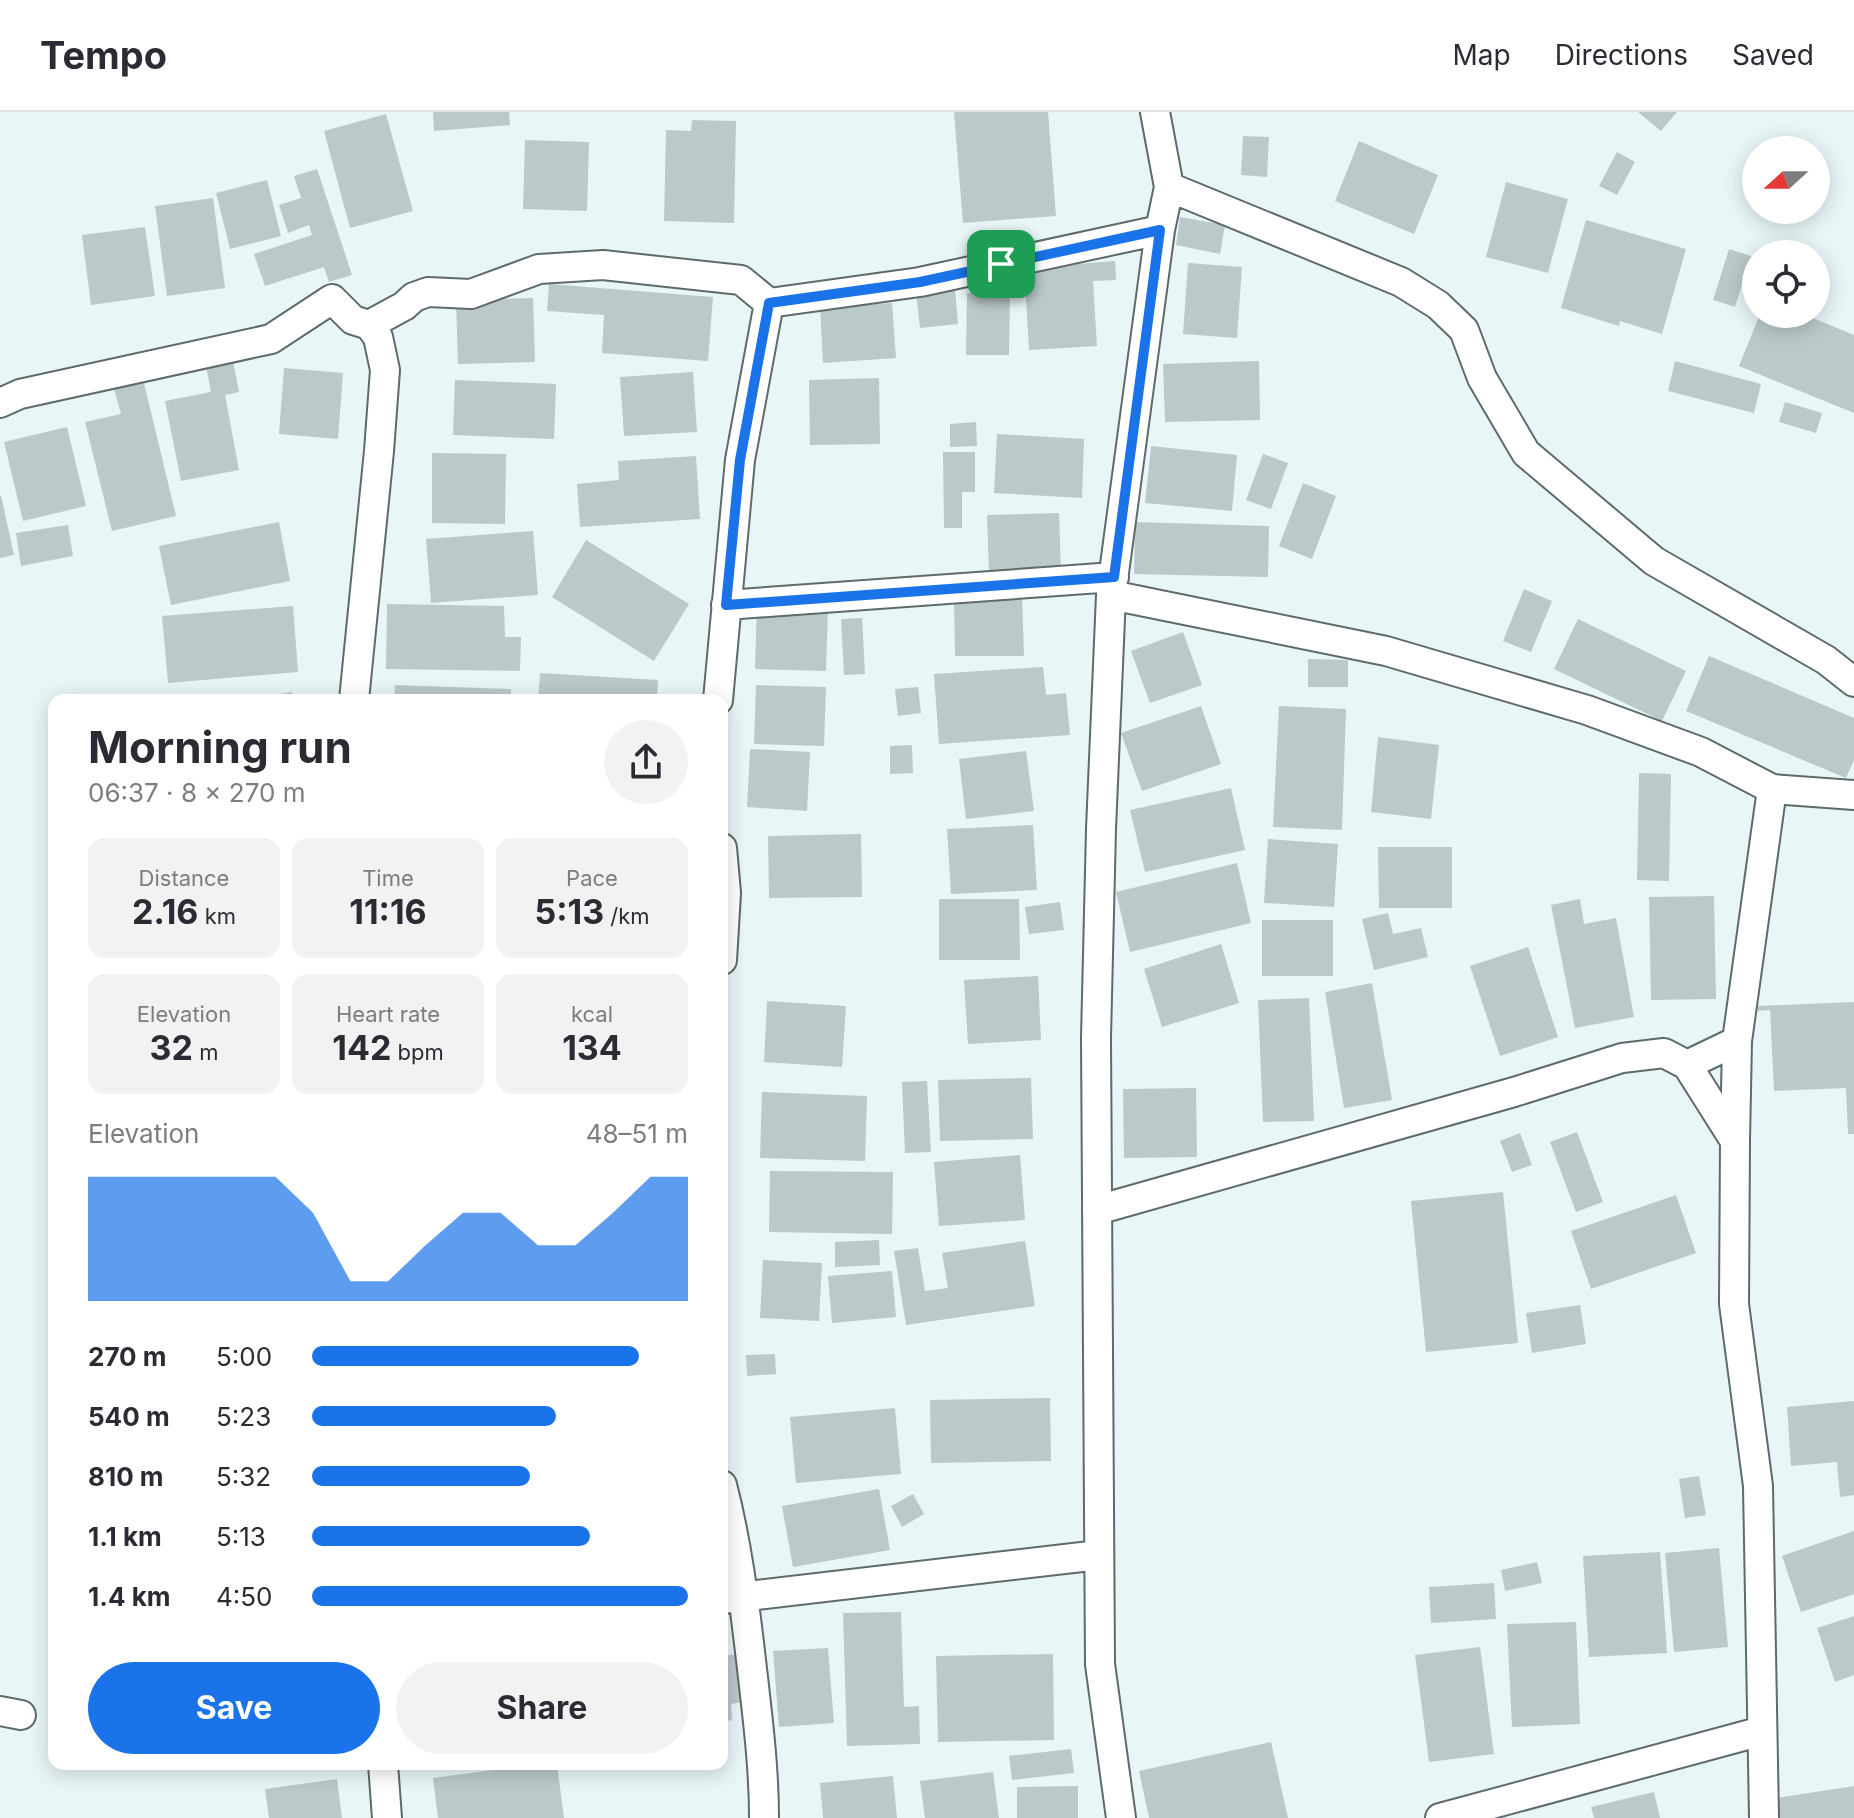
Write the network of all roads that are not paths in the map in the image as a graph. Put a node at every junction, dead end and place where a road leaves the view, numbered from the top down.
1 (1155, 112) edge
2 (1169, 187) junction
3 (1160, 230) junction
4 (769, 303) junction
5 (369, 325) junction
6 (0, 403) edge
7 (1112, 586) junction
8 (726, 605) junction
9 (1854, 682) edge
10 (355, 694) edge
11 (719, 694) edge
12 (1772, 789) junction
13 (1854, 795) edge
14 (1737, 1041) junction
15 (1687, 1065) junction
16 (1735, 1141) junction
17 (1097, 1210) junction
18 (728, 1508) edge
19 (1099, 1555) junction
20 (733, 1598) edge
21 (1762, 1731) junction
22 (383, 1770) edge
23 (387, 1818) edge
24 (764, 1818) edge
25 (1121, 1818) edge
26 (1440, 1818) edge
27 (1764, 1818) edge

1 - 2 street
2 - 3 street
2 - 9 street
3 - 4 street
3 - 7 street
4 - 5 street
4 - 8 street
5 - 6 street
5 - 10 street
7 - 8 street
7 - 12 street
7 - 17 street
8 - 11 street
12 - 13 street
12 - 14 street
14 - 15 street
14 - 16 street
15 - 16 street
15 - 17 street
16 - 21 street
17 - 19 street
18 - 20 street
19 - 20 street
19 - 25 street
20 - 24 street
21 - 26 street
21 - 27 street
22 - 23 street

